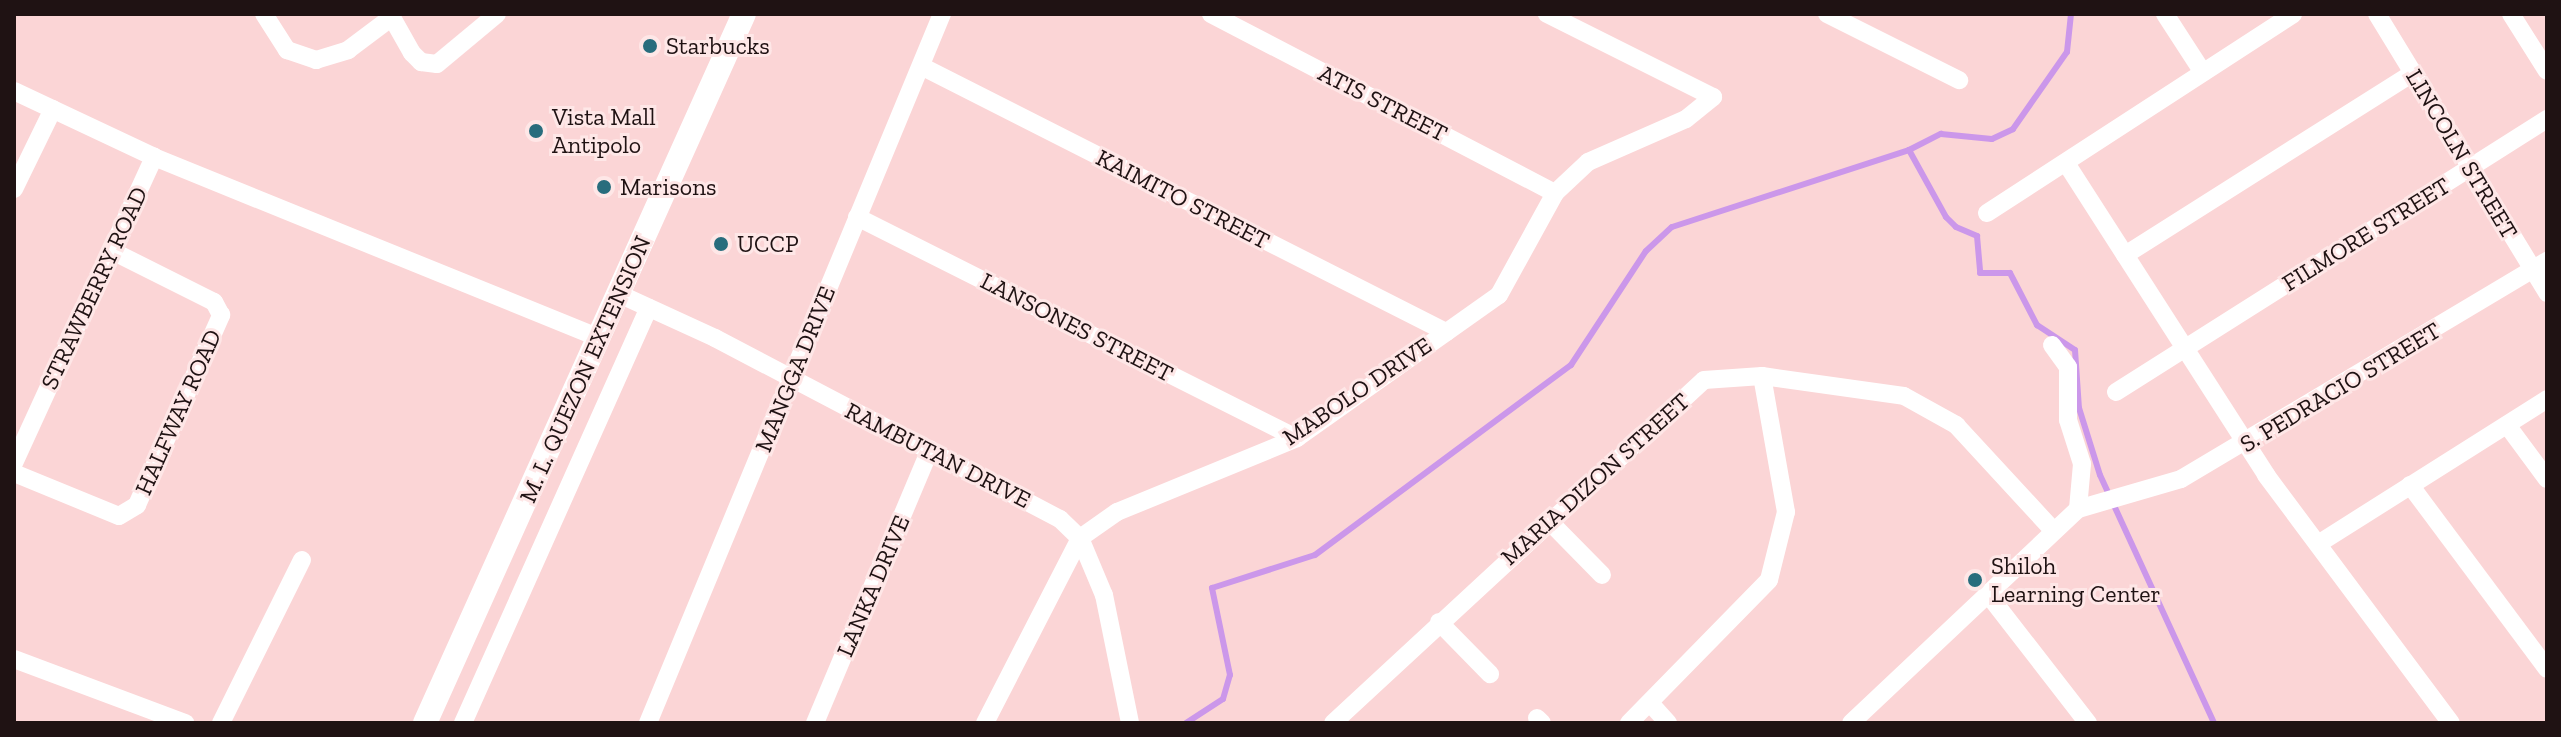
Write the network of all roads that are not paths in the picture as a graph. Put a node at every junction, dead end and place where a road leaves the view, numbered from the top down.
1 (264, 14) edge
2 (497, 14) edge
3 (744, 14) edge
4 (942, 14) edge
5 (1211, 14) edge
6 (1547, 14) edge
7 (1827, 14) edge
8 (2165, 14) edge
9 (2293, 14) edge
10 (2377, 14) edge
11 (2511, 14) edge
12 (391, 16) edge
13 (921, 66) junction
14 (2202, 71) junction
15 (2547, 71) edge
16 (2414, 72) junction
17 (1959, 80) dead end
18 (14, 91) edge
19 (53, 109) junction
20 (2547, 119) edge
21 (154, 157) junction
22 (2066, 163) junction
23 (2472, 167) junction
24 (14, 189) edge
25 (1555, 193) junction
26 (1987, 213) dead end
27 (857, 217) junction
28 (112, 251) junction
29 (2125, 255) junction
30 (2539, 266) edge
31 (2547, 293) edge
32 (619, 294) junction
33 (649, 308) junction
34 (1446, 332) junction
35 (599, 338) junction
36 (2052, 345) dead end
37 (2184, 348) junction
38 (1762, 376) junction
39 (791, 380) junction
40 (2116, 392) dead end
41 (2547, 399) edge
42 (2507, 425) junction
43 (1297, 438) junction
44 (2245, 445) junction
45 (930, 449) junction
46 (14, 463) edge
47 (14, 473) edge
48 (2547, 479) edge
49 (2410, 485) junction
50 (2085, 507) junction
51 (1548, 520) junction
52 (2052, 529) junction
53 (1080, 538) junction
54 (2318, 544) junction
55 (302, 560) dead end
56 (1602, 575) dead end
57 (1987, 593) junction
58 (1439, 622) junction
59 (14, 659) edge
60 (2547, 669) edge
61 (1490, 674) dead end
62 (1650, 703) junction
63 (185, 723) edge
64 (221, 723) edge
65 (425, 723) edge
66 (463, 723) edge
67 (648, 723) edge
68 (815, 723) edge
69 (985, 723) edge
70 (1130, 723) edge
71 (1333, 723) edge
72 (1629, 723) edge
73 (1668, 723) edge
74 (1851, 723) edge
75 (2088, 723) edge
76 (2451, 723) edge

1 - 12 street
2 - 12 street
3 - 32 main road, M. L. QUEZON EXTENSION
4 - 13 street, MANGGA DRIVE
5 - 25 street, ATIS STREET
6 - 25 street, MABOLO DRIVE
7 - 17 street
8 - 14 street
9 - 14 street
10 - 16 street, LINCOLN STREET
11 - 15 street
13 - 27 street, MANGGA DRIVE
13 - 34 street, KAIMITO STREET
14 - 22 street
16 - 23 street, LINCOLN STREET
16 - 29 street
18 - 19 street
19 - 21 street
19 - 24 street
20 - 23 street, FILMORE STREET
21 - 28 street, STRAWBERRY ROAD
21 - 35 street
22 - 26 street
22 - 29 street
23 - 30 street, LINCOLN STREET
23 - 37 street, FILMORE STREET
25 - 34 street, MABOLO DRIVE
27 - 39 street, MANGGA DRIVE
27 - 43 street, LANSONES STREET
28 - 46 street, STRAWBERRY ROAD
28 - 47 street, HALFWAY ROAD
29 - 37 street
30 - 31 street, LINCOLN STREET
30 - 44 street, S. PEDRACIO STREET
32 - 33 street, RAMBUTAN DRIVE
32 - 35 main road, M. L. QUEZON EXTENSION
33 - 39 street, RAMBUTAN DRIVE
33 - 66 street
34 - 43 street, MABOLO DRIVE
35 - 65 main road, M. L. QUEZON EXTENSION
36 - 50 street
37 - 40 street, FILMORE STREET
37 - 44 street
38 - 51 street, MARIA DIZON STREET
38 - 52 street, MARIA DIZON STREET
38 - 62 street
39 - 45 street, RAMBUTAN DRIVE
39 - 67 street, MANGGA DRIVE
41 - 42 street
42 - 48 street
42 - 49 street
43 - 53 street, MABOLO DRIVE
44 - 50 street, S. PEDRACIO STREET
44 - 54 street
45 - 53 street, RAMBUTAN DRIVE
45 - 68 street, LANKA DRIVE
49 - 54 street
49 - 60 street
50 - 52 street, S. PEDRACIO STREET
51 - 56 street
51 - 58 street, MARIA DIZON STREET
52 - 57 street, S. PEDRACIO STREET
53 - 69 street, MABOLO DRIVE
53 - 70 street, RAMBUTAN DRIVE
54 - 76 street
55 - 64 street
57 - 74 street, S. PEDRACIO STREET
57 - 75 street
58 - 61 street
58 - 71 street, MARIA DIZON STREET
59 - 63 street
62 - 72 street
62 - 73 street

